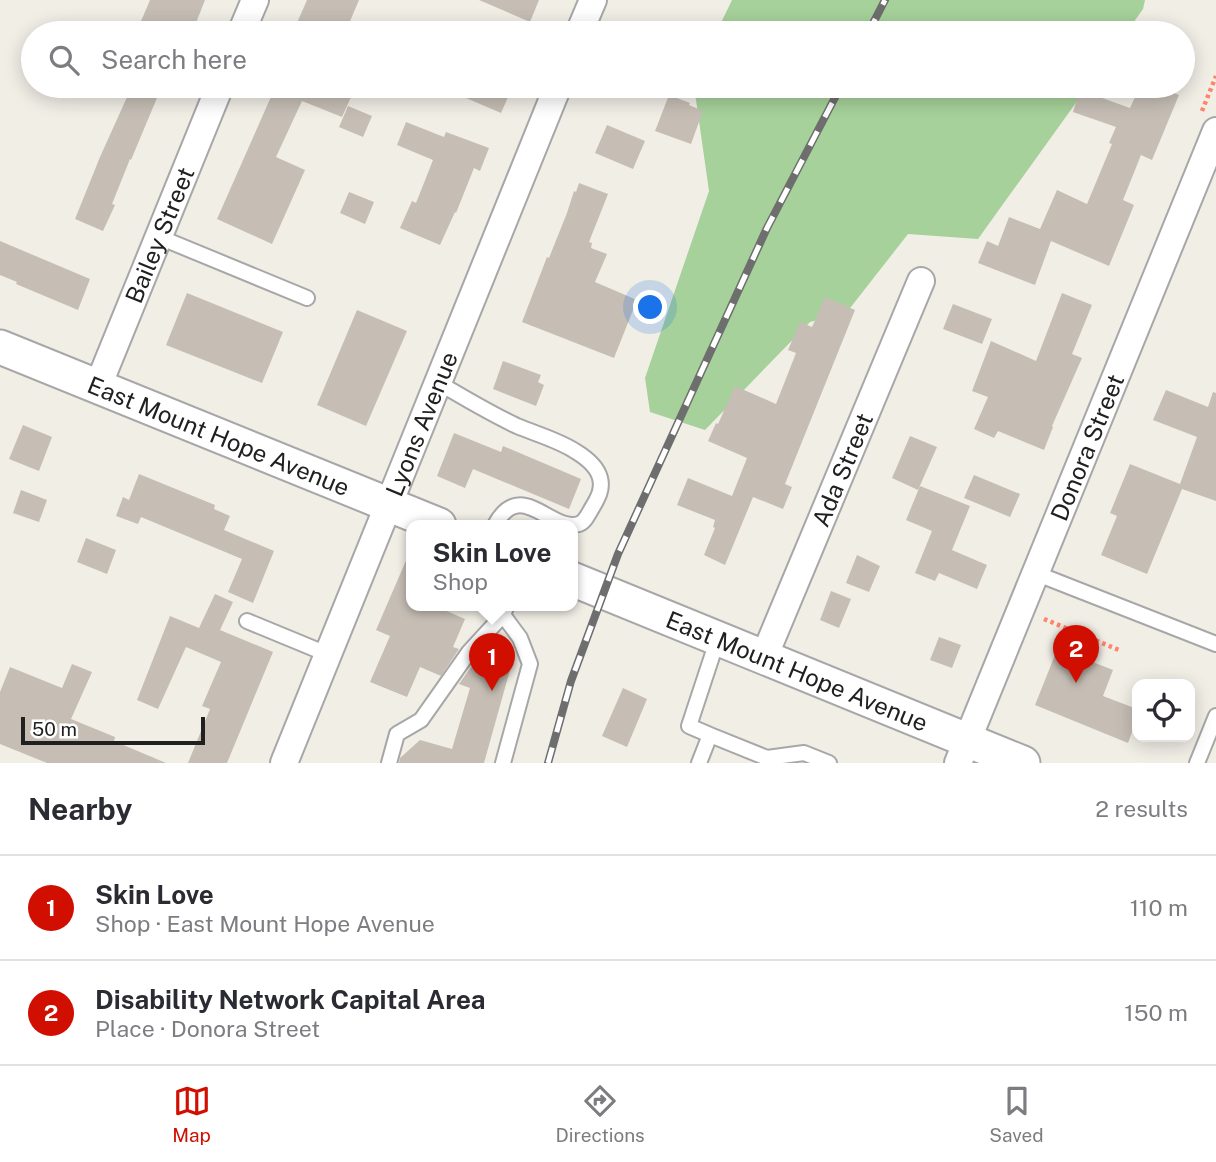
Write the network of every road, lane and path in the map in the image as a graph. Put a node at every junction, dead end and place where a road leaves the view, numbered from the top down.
1 (255, 0) edge
2 (593, 0) edge
3 (246, 21) edge
4 (584, 21) edge
5 (215, 98) edge
6 (553, 98) edge
7 (1216, 131) edge
8 (159, 237) junction
9 (921, 281) dead end
10 (307, 298) dead end
11 (0, 347) edge
12 (437, 382) junction
13 (99, 386) junction
14 (388, 504) junction
15 (427, 520) edge
16 (498, 520) edge
17 (557, 520) edge
18 (578, 524) edge
19 (1035, 573) junction
20 (578, 581) edge
21 (1020, 610) junction
22 (504, 611) edge
23 (506, 611) edge
24 (247, 621) dead end
25 (718, 638) junction
26 (1216, 644) edge
27 (1119, 650) dead end
28 (327, 654) junction
29 (764, 657) junction
30 (1216, 716) edge
31 (710, 735) junction
32 (962, 751) edge
33 (284, 763) edge
34 (389, 763) edge
35 (503, 763) edge
36 (699, 763) edge
37 (829, 763) edge
38 (1023, 763) edge
39 (1197, 763) edge

1 - 3 street
2 - 4 street
5 - 8 street, Bailey Street
6 - 12 street, Lyons Avenue
7 - 19 street, Donora Street
8 - 10 lane
8 - 13 street, Bailey Street
9 - 29 street, Ada Street
11 - 13 street, East Mount Hope Avenue
12 - 14 street, Lyons Avenue
12 - 18 lane
13 - 14 street, East Mount Hope Avenue
14 - 15 street, East Mount Hope Avenue
14 - 28 street, Lyons Avenue
16 - 17 lane
19 - 21 street, Donora Street
19 - 26 lane
20 - 25 street, East Mount Hope Avenue
21 - 27 path
21 - 32 street, Donora Street
22 - 34 lane
23 - 35 lane
24 - 28 lane
25 - 29 street, East Mount Hope Avenue
25 - 31 lane
28 - 33 street, Lyons Avenue
29 - 32 street, East Mount Hope Avenue
30 - 39 lane
31 - 36 lane
31 - 37 lane
32 - 38 street, East Mount Hope Avenue

